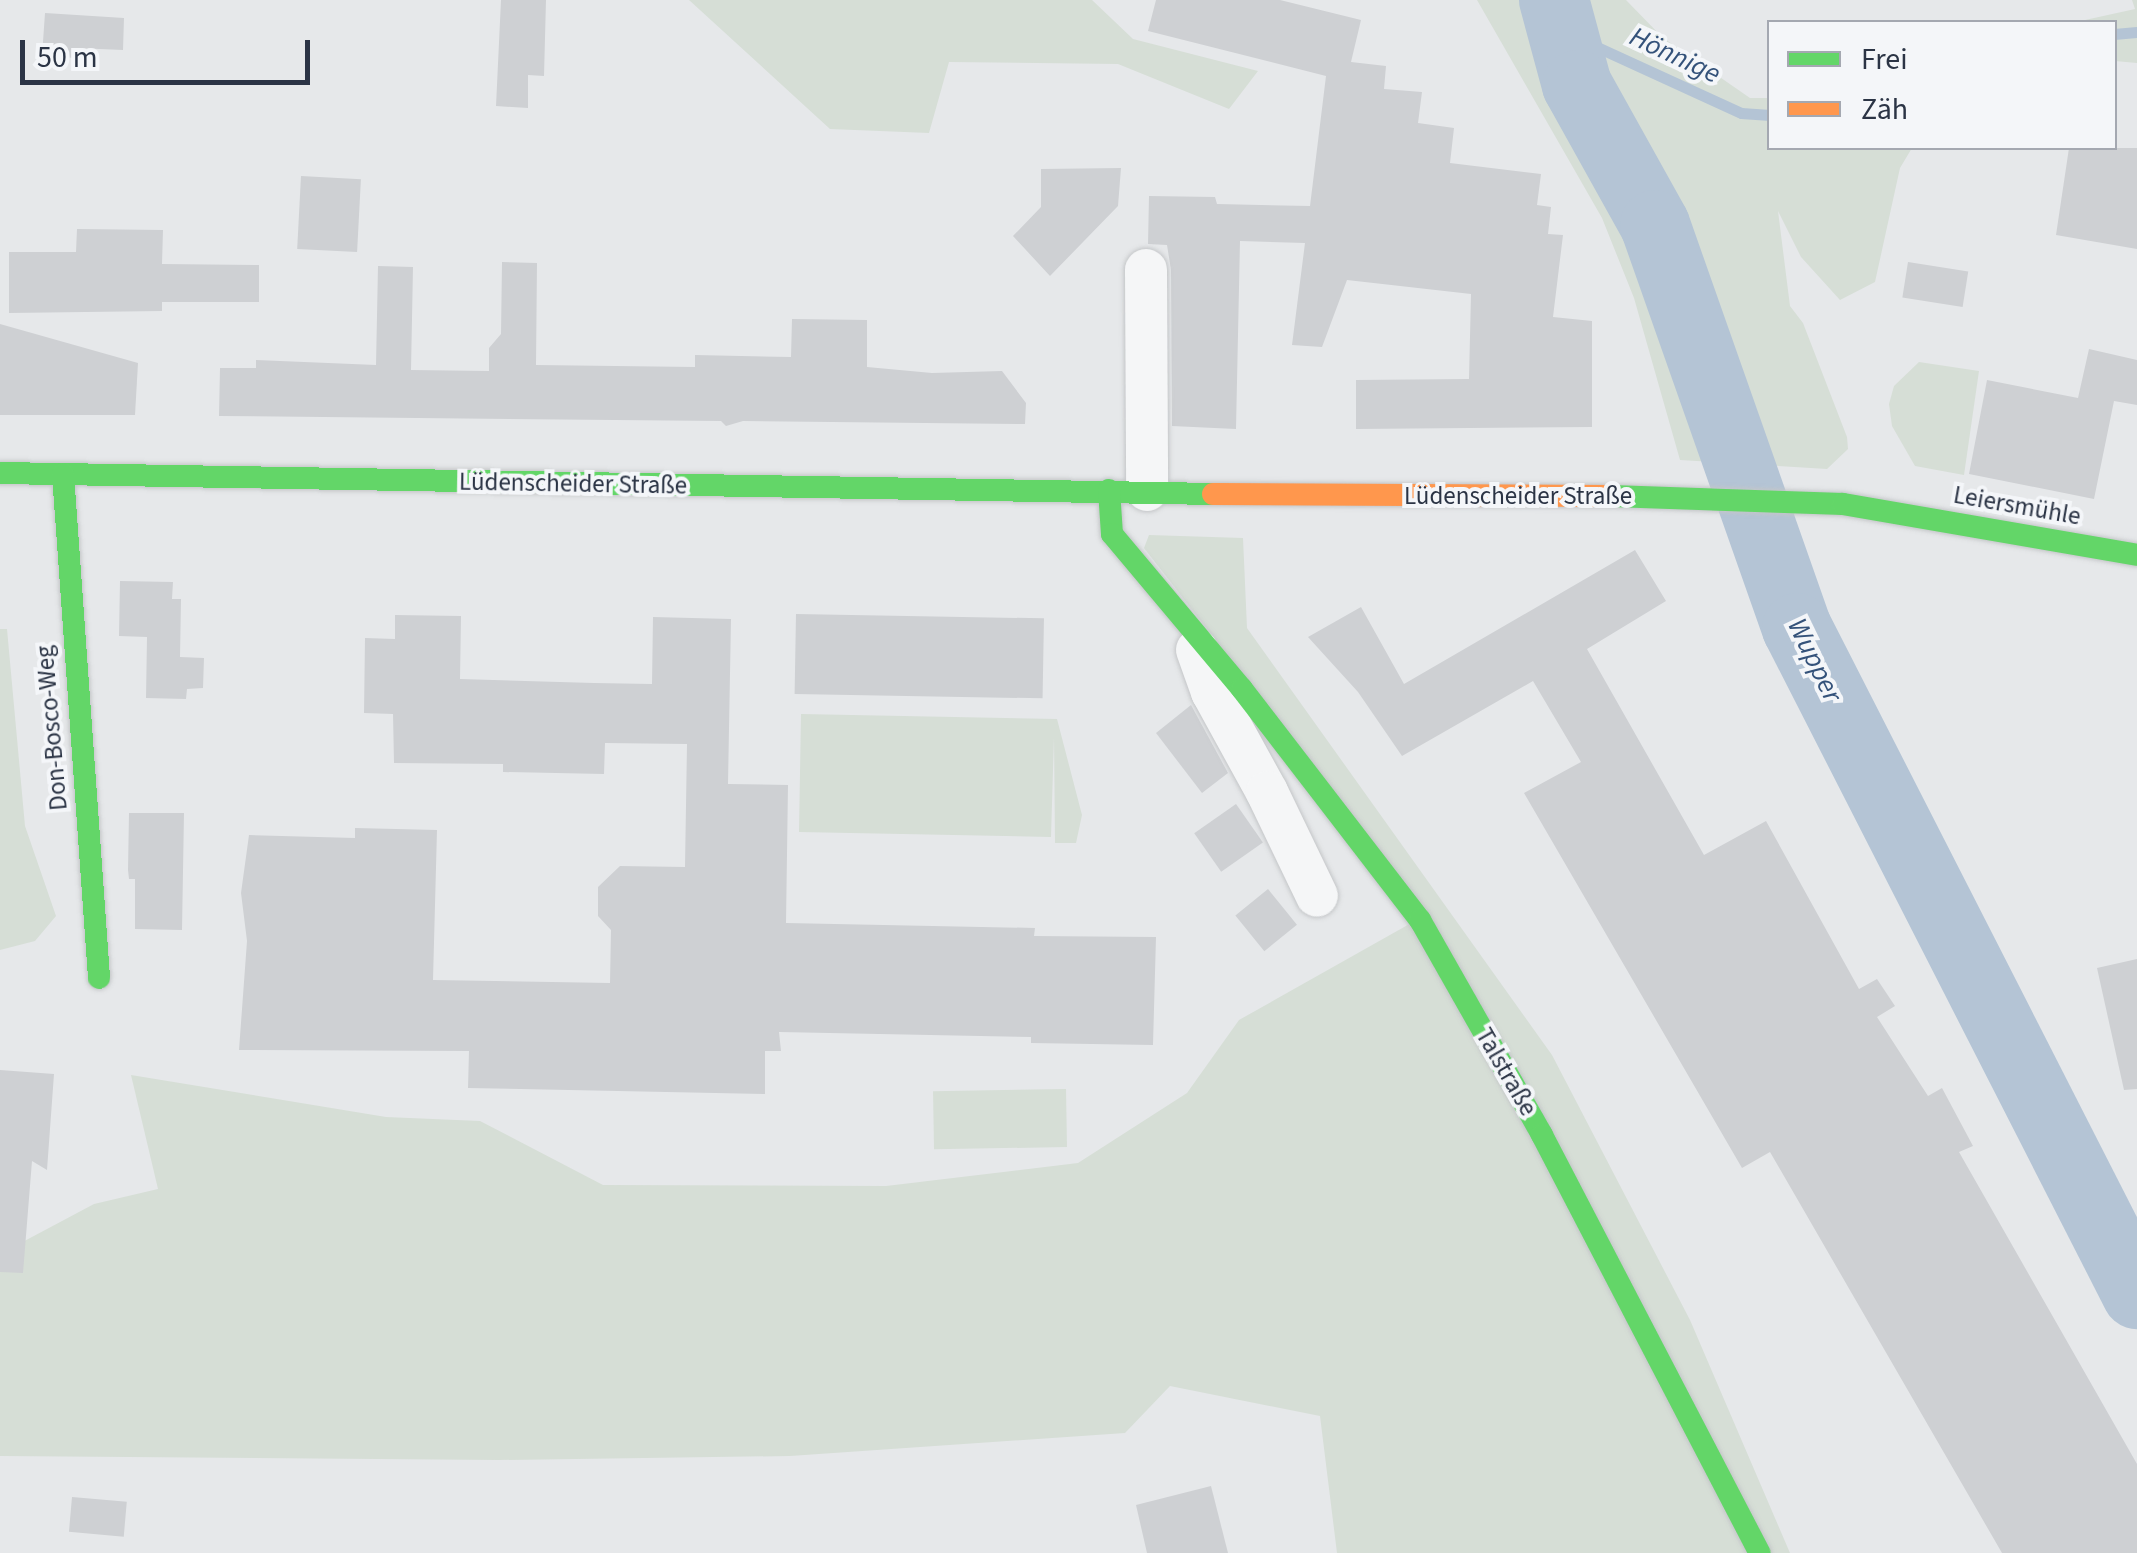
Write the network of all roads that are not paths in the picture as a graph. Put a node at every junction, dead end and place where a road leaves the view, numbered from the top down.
1 (1146, 270) dead end
2 (0, 473) edge
3 (63, 474) junction
4 (1128, 490) junction
5 (1888, 512) joint
6 (2137, 554) edge
7 (1190, 630) junction
8 (1317, 896) dead end
9 (98, 978) dead end
10 (1760, 1553) edge

1 - 4 street
2 - 3 main road, Lüdenscheider Straße
3 - 4 main road, Lüdenscheider Straße
3 - 9 main road, Don-Bosco-Weg
4 - 5 main road, Lüdenscheider Straße
4 - 7 main road, Talstraße
5 - 6 main road, Leiersmühle
7 - 8 street, Talstraße
7 - 10 main road, Talstraße

